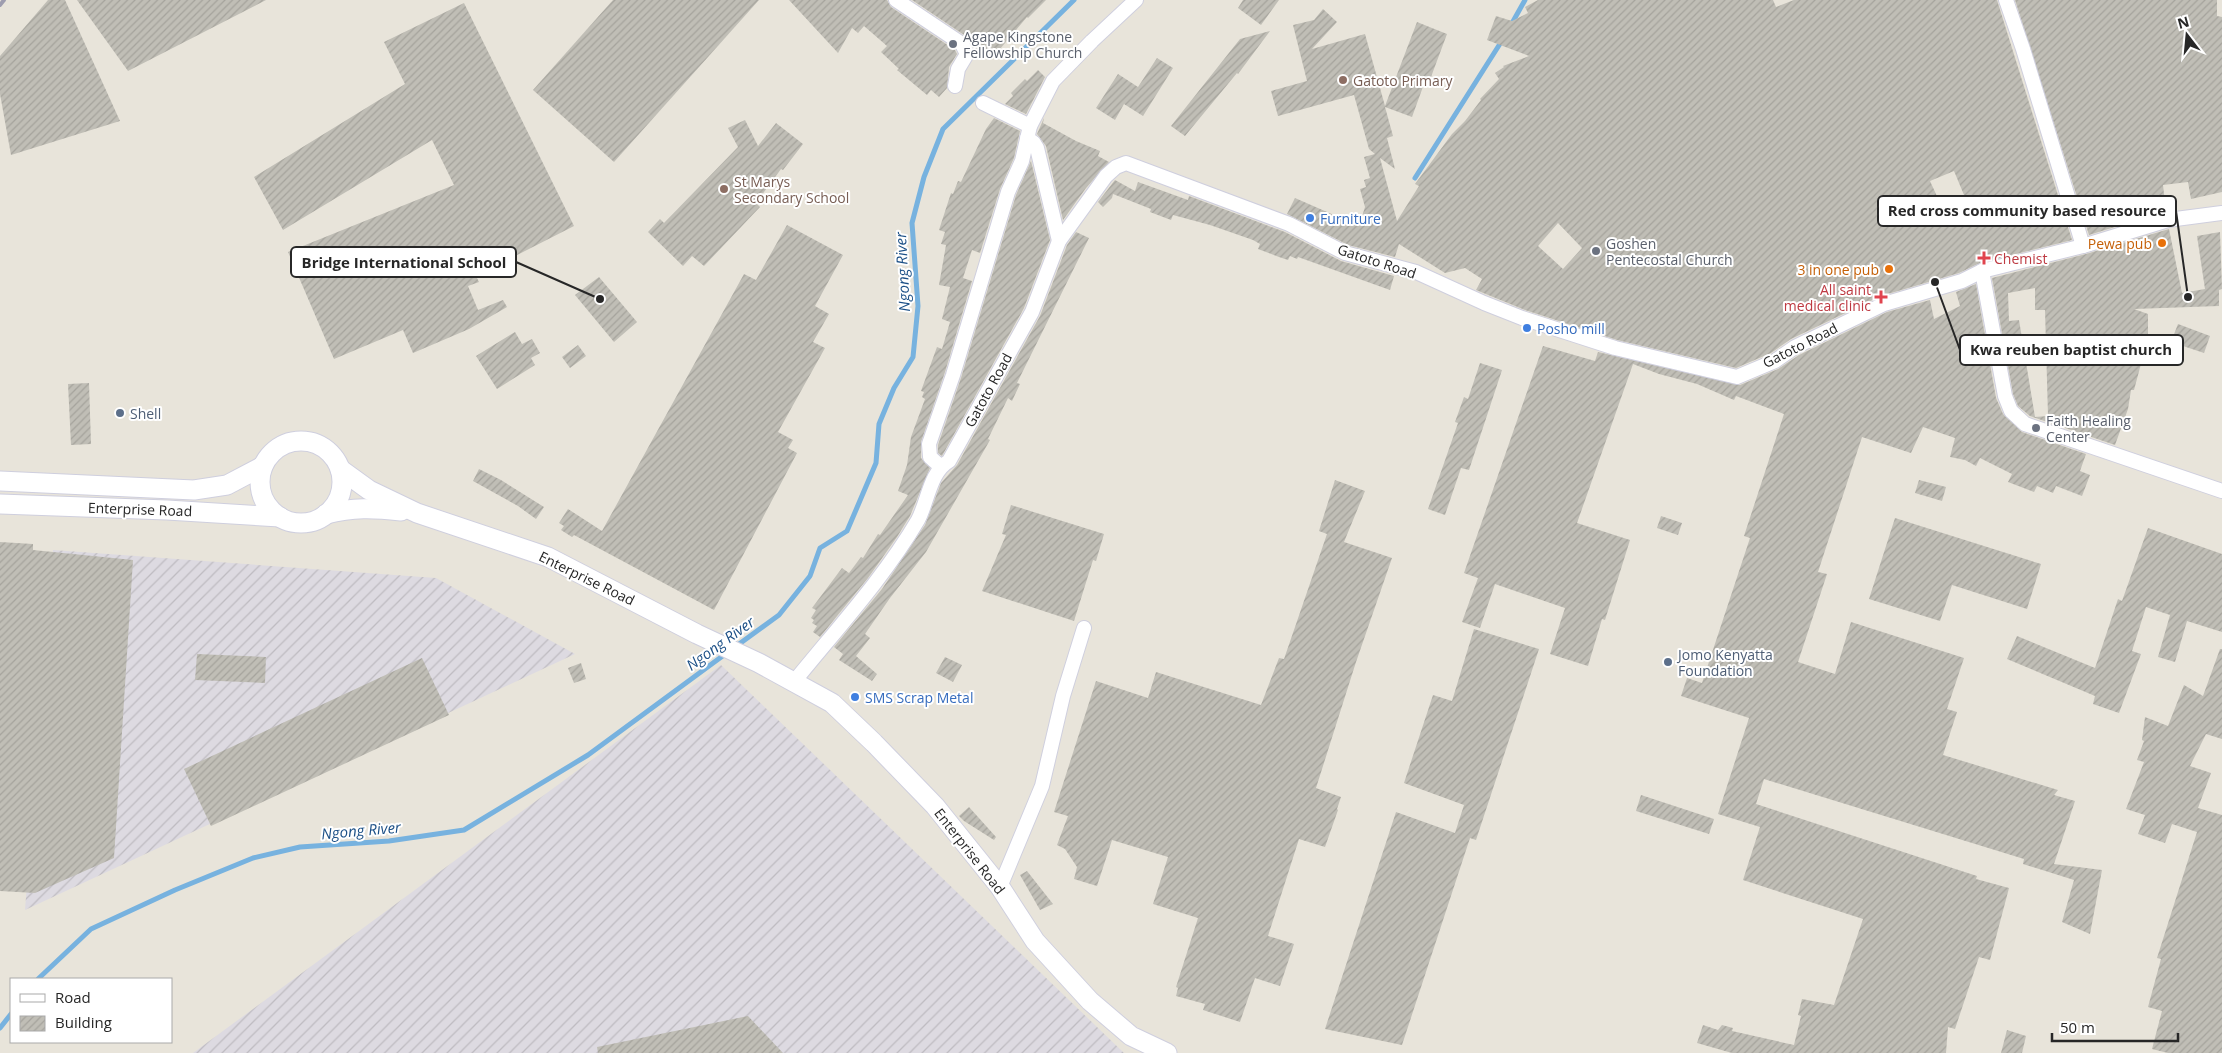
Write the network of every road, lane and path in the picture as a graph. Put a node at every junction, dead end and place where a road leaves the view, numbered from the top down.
1 (896, 0) edge
2 (1136, 0) edge
3 (2006, 0) edge
4 (955, 86) dead end
5 (983, 103) dead end
6 (1028, 132) junction
7 (2222, 213) edge
8 (1059, 241) junction
9 (2083, 246) junction
10 (1982, 271) junction
11 (263, 466) junction
12 (940, 466) junction
13 (340, 469) junction
14 (0, 482) edge
15 (2222, 491) edge
16 (0, 504) edge
17 (417, 513) junction
18 (326, 514) junction
19 (280, 517) junction
20 (1084, 628) dead end
21 (793, 683) junction
22 (1000, 887) junction
23 (1167, 1053) edge

1 - 4 street
2 - 6 street
3 - 9 street
5 - 6 street
6 - 8 street
6 - 12 street
7 - 9 street, Gatoto Road
8 - 10 street, Gatoto Road
8 - 12 street, Gatoto Road
9 - 10 street, Gatoto Road
10 - 15 street
11 - 13 main road
11 - 14 main road, Enterprise Road
11 - 19 main road
12 - 21 street, Gatoto Road
13 - 17 main road, Enterprise Road
13 - 18 main road
16 - 19 main road, Enterprise Road
17 - 18 main road, Enterprise Road
17 - 21 main road, Enterprise Road
18 - 19 main road
20 - 22 street
21 - 22 main road, Enterprise Road
22 - 23 main road, Enterprise Road

